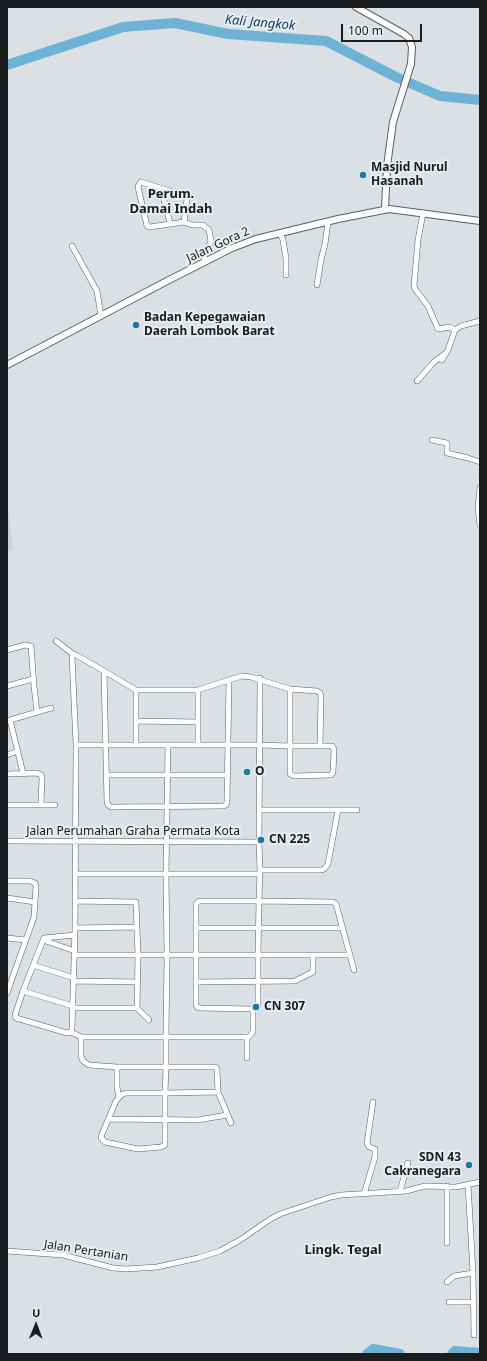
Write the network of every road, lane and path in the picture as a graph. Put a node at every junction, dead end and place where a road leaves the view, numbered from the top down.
1 (356, 7) edge
2 (161, 188) junction
3 (385, 209) junction
4 (423, 213) junction
5 (480, 220) edge
6 (184, 222) junction
7 (328, 222) junction
8 (170, 223) junction
9 (280, 233) junction
10 (72, 246) dead end
11 (205, 262) junction
12 (286, 275) dead end
13 (317, 285) dead end
14 (100, 316) junction
15 (480, 321) edge
16 (455, 330) junction
17 (446, 353) junction
18 (442, 360) dead end
19 (7, 365) edge
20 (417, 381) dead end
21 (432, 440) dead end
22 (480, 462) edge
23 (480, 488) edge
24 (480, 525) edge
25 (56, 640) dead end
26 (7, 650) edge
27 (73, 654) junction
28 (104, 671) junction
29 (260, 678) junction
30 (33, 679) junction
31 (229, 680) junction
32 (7, 686) edge
33 (290, 689) junction
34 (136, 690) junction
35 (198, 690) junction
36 (51, 708) dead end
37 (37, 712) junction
38 (8, 721) edge
39 (136, 721) junction
40 (198, 722) junction
41 (76, 745) junction
42 (106, 745) junction
43 (136, 745) junction
44 (168, 745) junction
45 (198, 745) junction
46 (259, 745) junction
47 (228, 746) junction
48 (290, 746) junction
49 (320, 746) junction
50 (18, 751) junction
51 (7, 755) edge
52 (23, 773) junction
53 (7, 774) edge
54 (168, 775) junction
55 (228, 775) junction
56 (106, 776) junction
57 (41, 805) junction
58 (55, 805) dead end
59 (7, 806) edge
60 (167, 806) junction
61 (259, 810) junction
62 (338, 810) junction
63 (357, 810) dead end
64 (7, 841) edge
65 (75, 841) junction
66 (166, 842) junction
67 (259, 842) junction
68 (260, 872) junction
69 (75, 874) junction
70 (166, 874) junction
71 (7, 881) edge
72 (7, 898) edge
73 (75, 901) junction
74 (259, 901) junction
75 (35, 902) junction
76 (137, 927) junction
77 (75, 928) junction
78 (196, 928) junction
79 (259, 928) junction
80 (343, 928) junction
81 (75, 935) junction
82 (7, 938) edge
83 (26, 940) junction
84 (43, 940) junction
85 (75, 953) junction
86 (138, 955) junction
87 (167, 955) junction
88 (196, 955) junction
89 (258, 955) junction
90 (313, 955) junction
91 (349, 955) junction
92 (33, 965) junction
93 (354, 970) dead end
94 (10, 977) edge
95 (74, 980) junction
96 (137, 982) junction
97 (196, 982) junction
98 (258, 982) junction
99 (24, 991) junction
100 (7, 993) edge
101 (73, 1007) junction
102 (137, 1008) junction
103 (253, 1009) junction
104 (149, 1020) dead end
105 (71, 1032) junction
106 (81, 1037) junction
107 (166, 1037) junction
108 (247, 1037) junction
109 (247, 1058) dead end
110 (117, 1066) junction
111 (166, 1067) junction
112 (218, 1092) junction
113 (165, 1093) junction
114 (119, 1097) junction
115 (373, 1102) dead end
116 (227, 1115) junction
117 (109, 1119) junction
118 (165, 1120) junction
119 (230, 1123) dead end
120 (408, 1163) dead end
121 (480, 1182) edge
122 (468, 1184) junction
123 (446, 1186) junction
124 (400, 1191) junction
125 (364, 1194) junction
126 (447, 1243) dead end
127 (7, 1251) edge
128 (473, 1273) junction
129 (447, 1282) dead end
130 (449, 1302) dead end
131 (474, 1302) junction
132 (474, 1335) dead end

1 - 3 street
2 - 6 street
2 - 8 street
2 - 8 street
3 - 4 street, Jalan Gora 2
3 - 7 street, Jalan Gora 2
4 - 5 street, Jalan Gora 2
4 - 16 street
6 - 8 street
6 - 11 street
7 - 9 street, Jalan Gora 2
7 - 13 street
9 - 11 street, Jalan Gora 2
9 - 12 street
10 - 14 street
11 - 14 street, Jalan Gora 2
14 - 19 street, Jalan Gora 2
15 - 16 street
16 - 17 street
17 - 18 street
17 - 20 street
21 - 22 street
23 - 24 street
25 - 27 street
26 - 30 street
27 - 28 street
27 - 41 street
28 - 34 street
28 - 42 street
29 - 31 street
29 - 33 street
29 - 46 street
30 - 32 street
30 - 37 street
31 - 35 street
31 - 47 street
33 - 48 street
33 - 49 street
34 - 35 street
34 - 39 street
35 - 40 street
36 - 37 street
37 - 38 street
38 - 50 street
39 - 40 street
39 - 43 street
40 - 45 street
41 - 42 street
41 - 65 street
42 - 43 street
42 - 56 street
43 - 44 street
44 - 45 street
44 - 54 street
45 - 47 street
46 - 47 street
46 - 48 street
46 - 61 street
47 - 55 street
48 - 49 street
48 - 49 street
50 - 51 street
50 - 52 street
52 - 53 street
52 - 57 street
54 - 55 street
54 - 56 street
54 - 60 street
55 - 60 street
56 - 60 street
57 - 58 street
57 - 59 street
60 - 66 street
61 - 62 street
61 - 67 street
62 - 63 street
62 - 68 street
64 - 65 street, Jalan Perumahan Graha Permata Kota
65 - 66 street, Jalan Perumahan Graha Permata Kota
65 - 69 street
66 - 67 street, Jalan Perumahan Graha Permata Kota
66 - 70 street
67 - 68 street
68 - 70 street
68 - 74 street
69 - 70 street
69 - 73 street
70 - 87 street
71 - 75 street
72 - 75 street
73 - 76 street
73 - 77 street
74 - 78 street
74 - 79 street
74 - 80 street
75 - 83 street
76 - 77 street
76 - 86 street
77 - 81 street
78 - 79 street
78 - 88 street
79 - 80 street
79 - 89 street
80 - 91 street
81 - 84 street
81 - 85 street
82 - 83 street
83 - 94 street
84 - 85 street
84 - 92 street
85 - 86 street
85 - 95 street
86 - 87 street
86 - 96 street
87 - 88 street
87 - 107 street
88 - 89 street
88 - 97 street
89 - 90 street
89 - 98 street
90 - 91 street
90 - 98 street
91 - 93 street
92 - 95 street
92 - 99 street
94 - 100 street
95 - 96 street
95 - 101 street
96 - 102 street
97 - 98 street
97 - 103 street
98 - 103 street
99 - 101 street
99 - 105 street
101 - 102 street
101 - 105 street
102 - 104 street
103 - 108 street
105 - 106 street
106 - 107 street
106 - 110 street
107 - 108 street
107 - 111 street
108 - 109 street
110 - 111 street
110 - 114 street
111 - 112 street
111 - 113 street
112 - 113 street
112 - 116 street
113 - 114 street
113 - 118 street
114 - 117 street
115 - 125 street
116 - 118 street
116 - 119 street
117 - 118 street
117 - 118 street
120 - 124 street
121 - 122 street, Jalan Pertanian
122 - 123 street, Jalan Pertanian
122 - 128 street
123 - 124 street, Jalan Pertanian
123 - 126 street
124 - 125 street, Jalan Pertanian
125 - 127 street, Jalan Pertanian
128 - 129 street
128 - 131 street
130 - 131 street
131 - 132 street

